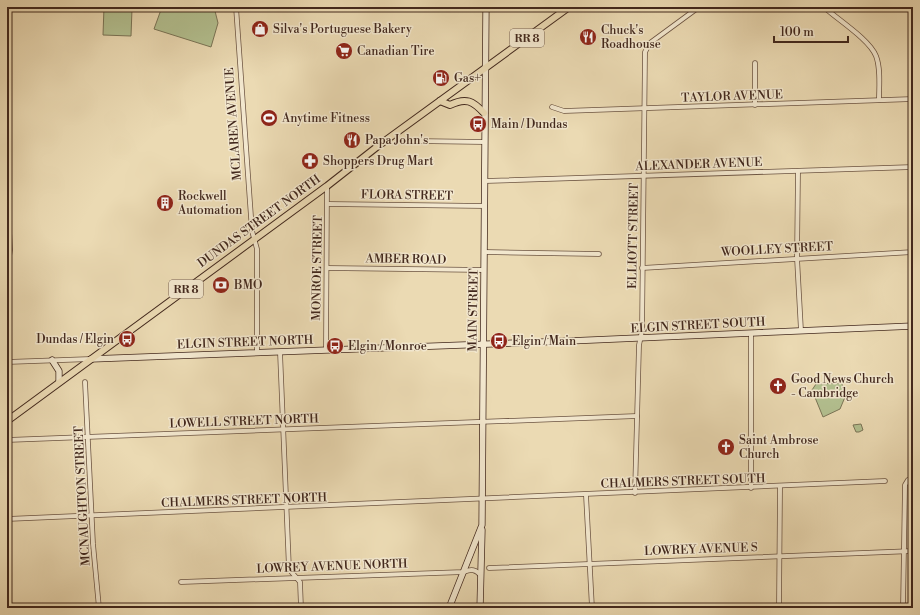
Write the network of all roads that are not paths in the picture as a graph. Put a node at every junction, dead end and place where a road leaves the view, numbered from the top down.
1 (236, 7) edge
2 (486, 7) edge
3 (569, 7) edge
4 (699, 7) edge
5 (824, 7) edge
6 (907, 7) edge
7 (913, 10) edge
8 (755, 63) dead end
9 (486, 68) junction
10 (913, 99) edge
11 (879, 100) junction
12 (440, 101) junction
13 (755, 105) junction
14 (552, 107) dead end
15 (644, 109) junction
16 (484, 113) junction
17 (416, 141) dead end
18 (485, 142) junction
19 (913, 167) edge
20 (798, 171) junction
21 (644, 176) junction
22 (485, 181) junction
23 (7, 182) edge
24 (327, 186) junction
25 (328, 204) junction
26 (485, 206) junction
27 (254, 239) junction
28 (8, 249) edge
29 (484, 252) junction
30 (913, 252) edge
31 (599, 254) dead end
32 (797, 258) junction
33 (327, 268) junction
34 (642, 268) junction
35 (484, 270) junction
36 (7, 271) edge
37 (913, 326) edge
38 (801, 331) junction
39 (751, 333) junction
40 (640, 338) junction
41 (483, 344) junction
42 (326, 350) junction
43 (280, 352) junction
44 (257, 353) junction
45 (91, 359) junction
46 (52, 360) junction
47 (7, 362) edge
48 (60, 381) junction
49 (85, 382) dead end
50 (637, 416) junction
51 (7, 421) edge
52 (482, 422) junction
53 (283, 429) junction
54 (89, 437) junction
55 (7, 440) edge
56 (913, 479) edge
57 (885, 481) dead end
58 (780, 487) junction
59 (751, 488) junction
60 (635, 492) junction
61 (586, 495) junction
62 (482, 499) junction
63 (286, 508) junction
64 (92, 516) junction
65 (7, 519) edge
66 (482, 525) junction
67 (904, 551) junction
68 (913, 551) edge
69 (780, 556) junction
70 (589, 563) junction
71 (489, 568) dead end
72 (464, 572) junction
73 (481, 576) junction
74 (295, 577) junction
75 (181, 582) dead end
76 (99, 608) edge
77 (301, 608) edge
78 (449, 608) edge
79 (480, 608) edge
80 (592, 608) edge
81 (779, 608) edge
82 (903, 608) edge

1 - 27 street, MCLAREN AVENUE
2 - 9 street, MAIN STREET
3 - 9 main road, RR 8
4 - 15 street, ELLIOTT STREET
5 - 11 street
6 - 7 street
8 - 13 street
9 - 12 main road, DUNDAS STREET NORTH / RR 8
9 - 16 street, MAIN STREET
10 - 11 street, TAYLOR AVENUE
11 - 13 street, TAYLOR AVENUE
12 - 16 main road
12 - 24 main road, DUNDAS STREET NORTH / RR 8
13 - 15 street, TAYLOR AVENUE
14 - 15 street, TAYLOR AVENUE
15 - 21 street, ELLIOTT STREET
16 - 18 street, MAIN STREET
17 - 18 street
18 - 22 street, MAIN STREET
19 - 20 street, ALEXANDER AVENUE
20 - 21 street, ALEXANDER AVENUE
20 - 32 street
21 - 22 street, ALEXANDER AVENUE
21 - 34 street, ELLIOTT STREET
22 - 26 street, MAIN STREET
23 - 28 street
24 - 25 street, MONROE STREET
24 - 27 main road, DUNDAS STREET NORTH / RR 8
25 - 26 street, FLORA STREET
25 - 33 street, MONROE STREET
26 - 29 street, MAIN STREET
27 - 44 street, MCLAREN AVENUE
27 - 45 main road, DUNDAS STREET NORTH / RR 8
28 - 36 street
29 - 31 street
29 - 35 street, MAIN STREET
30 - 32 street, WOOLLEY STREET
32 - 34 street, WOOLLEY STREET
32 - 38 street
33 - 35 street, AMBER ROAD
33 - 42 street, MONROE STREET
34 - 40 street, ELLIOTT STREET
35 - 41 street, MAIN STREET
37 - 38 street, ELGIN STREET SOUTH
38 - 39 street, ELGIN STREET SOUTH
39 - 40 street, ELGIN STREET SOUTH
39 - 59 street
40 - 41 street, ELGIN STREET SOUTH
40 - 50 street, ELLIOTT STREET
41 - 42 street, ELGIN STREET NORTH
41 - 52 street, MAIN STREET
42 - 43 street, ELGIN STREET NORTH
43 - 44 street, ELGIN STREET NORTH
43 - 53 street
44 - 45 street, ELGIN STREET NORTH
45 - 46 street, ELGIN STREET NORTH
45 - 48 main road, DUNDAS STREET NORTH / RR 8
46 - 47 street, ELGIN STREET NORTH
46 - 48 street
48 - 51 main road, DUNDAS STREET NORTH / RR 8
49 - 54 street, MCNAUGHTON STREET
50 - 52 street, LOWELL STREET NORTH
50 - 60 street, ELLIOTT STREET
52 - 53 street, LOWELL STREET NORTH
52 - 62 street, MAIN STREET
53 - 54 street, LOWELL STREET NORTH
53 - 63 street
54 - 55 street, LOWELL STREET NORTH
54 - 64 street, MCNAUGHTON STREET
56 - 67 street
57 - 58 street, CHALMERS STREET SOUTH
58 - 59 street, CHALMERS STREET SOUTH
58 - 69 street
59 - 60 street, CHALMERS STREET SOUTH
60 - 61 street, CHALMERS STREET SOUTH
61 - 62 street, CHALMERS STREET SOUTH
61 - 70 street
62 - 63 street, CHALMERS STREET NORTH
62 - 66 street, MAIN STREET
63 - 64 street, CHALMERS STREET NORTH
63 - 74 street
64 - 65 street, CHALMERS STREET NORTH
64 - 76 street, MCNAUGHTON STREET
66 - 72 street, MAIN STREET
66 - 73 street
67 - 68 street, LOWREY AVENUE S
67 - 69 street, LOWREY AVENUE S
67 - 82 street
69 - 70 street, LOWREY AVENUE S
69 - 81 street
70 - 71 street, LOWREY AVENUE S
70 - 80 street
72 - 73 street, LOWREY AVENUE NORTH
72 - 74 street, LOWREY AVENUE NORTH
72 - 78 street, MAIN STREET
73 - 79 street
74 - 75 street, LOWREY AVENUE NORTH
74 - 77 street

